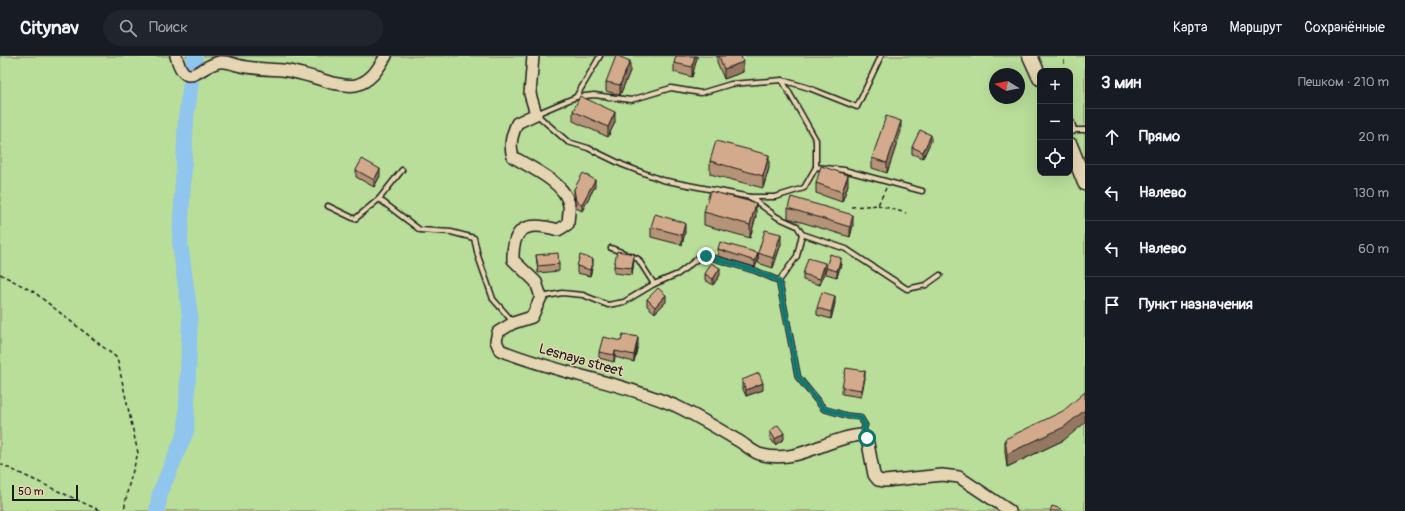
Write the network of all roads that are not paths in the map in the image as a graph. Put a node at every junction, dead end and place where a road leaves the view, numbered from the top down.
1 (176, 56) edge
2 (386, 56) edge
3 (533, 56) edge
4 (600, 56) edge
5 (882, 56) edge
6 (1030, 56) edge
7 (1037, 56) edge
8 (1043, 68) edge
9 (1037, 71) edge
10 (782, 80) junction
11 (576, 97) junction
12 (536, 114) junction
13 (1073, 128) edge
14 (1085, 130) edge
15 (1073, 153) edge
16 (1073, 165) edge
17 (816, 167) junction
18 (402, 170) dead end
19 (1085, 183) edge
20 (922, 191) dead end
21 (1085, 194) edge
22 (750, 197) junction
23 (379, 199) junction
24 (328, 206) dead end
25 (802, 234) junction
26 (611, 248) dead end
27 (940, 275) dead end
28 (779, 281) junction
29 (654, 284) junction
30 (541, 297) junction
31 (513, 323) junction
32 (862, 435) junction
33 (1010, 511) edge

1 - 2 street
3 - 12 street
4 - 11 lane
5 - 10 lane
6 - 9 highway
7 - 8 highway
10 - 11 lane
10 - 17 lane
11 - 12 lane
12 - 22 lane
12 - 30 street
13 - 14 lane
15 - 19 highway
16 - 21 highway
17 - 20 lane
17 - 22 lane
18 - 23 lane
22 - 25 lane
23 - 24 lane
23 - 31 lane
25 - 27 lane
25 - 28 lane
26 - 29 lane
28 - 29 lane
28 - 32 lane
29 - 30 lane
30 - 31 street, Lesnaya street
31 - 32 street, Lesnaya street
32 - 33 street

